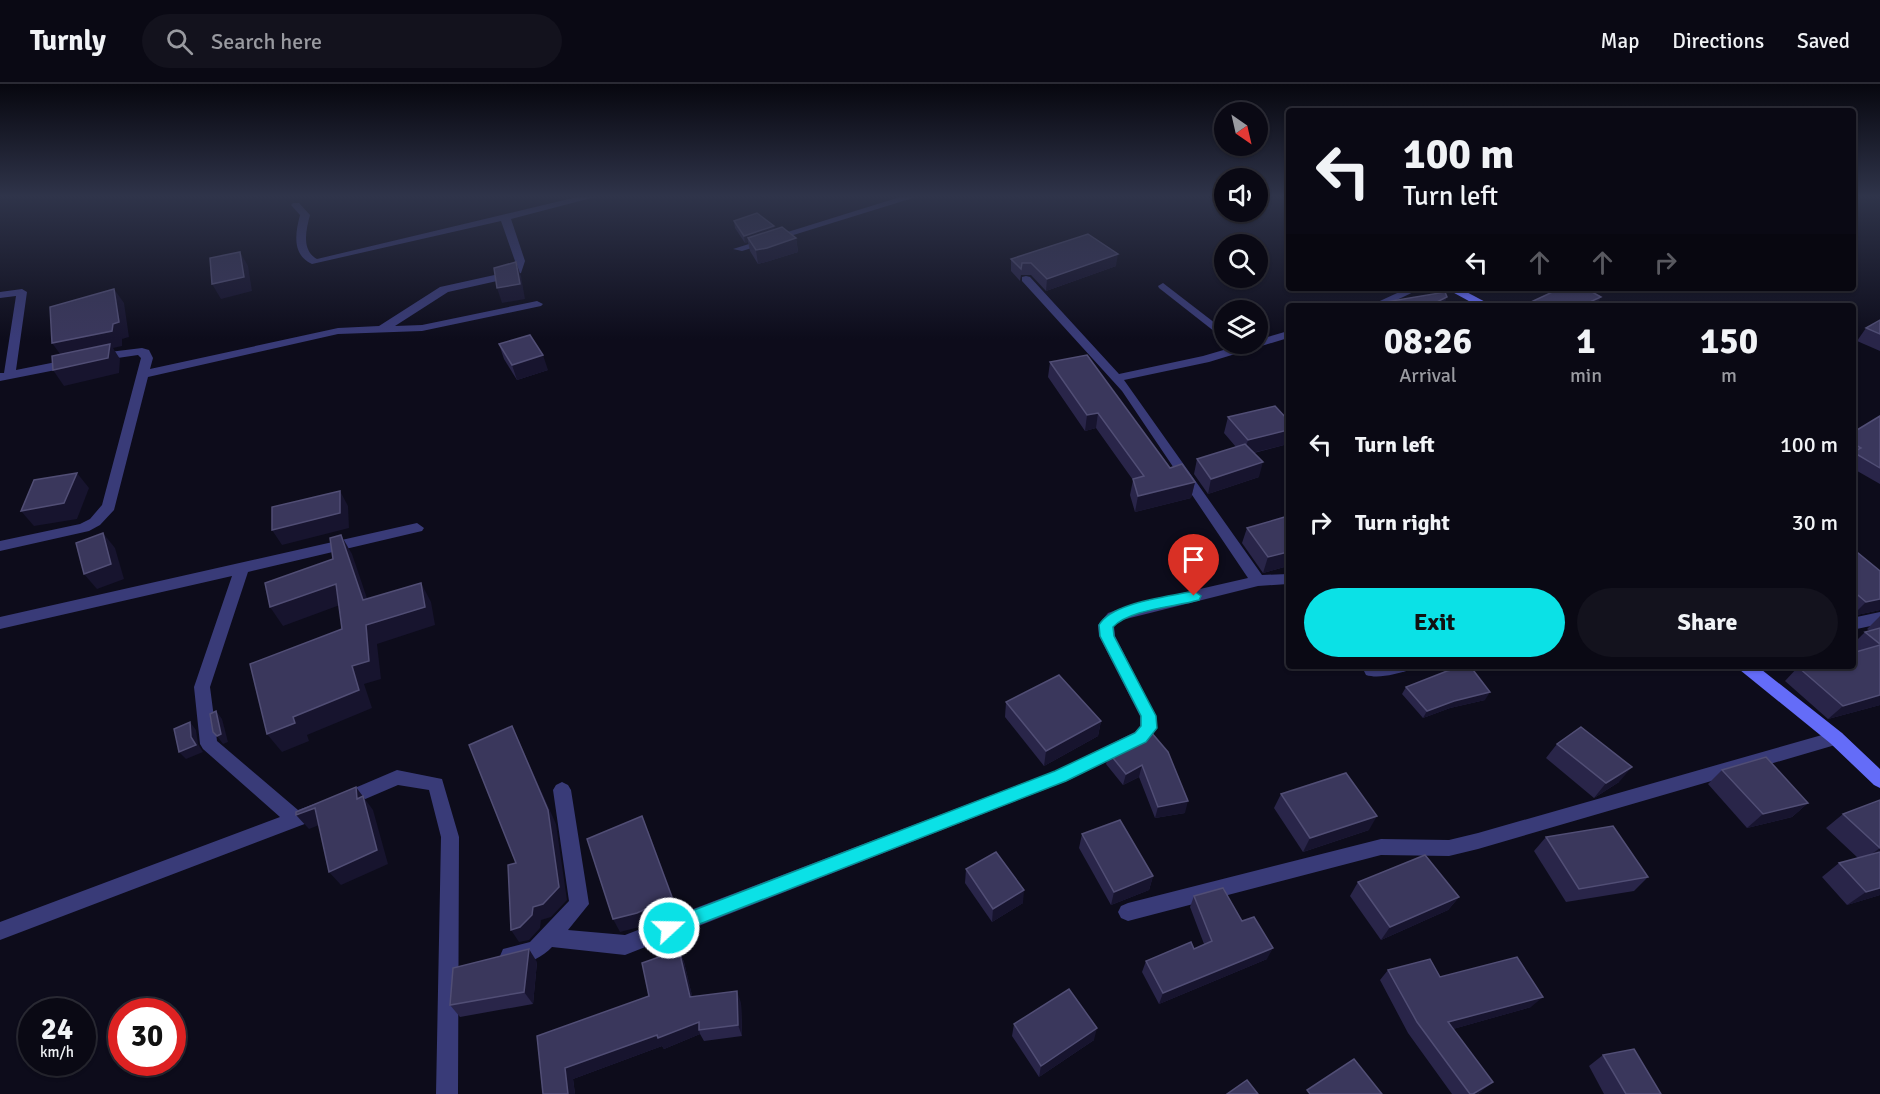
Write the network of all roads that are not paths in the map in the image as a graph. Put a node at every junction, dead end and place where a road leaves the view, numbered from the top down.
1 (302, 244) edge
2 (391, 244) edge
3 (515, 244) edge
4 (754, 244) edge
5 (738, 249) dead end
6 (1026, 279) dead end
7 (1163, 286) dead end
8 (1410, 291) edge
9 (1456, 291) edge
10 (0, 295) edge
11 (1382, 303) edge
12 (1481, 303) edge
13 (537, 304) dead end
14 (383, 328) junction
15 (1214, 328) edge
16 (1286, 334) edge
17 (1268, 339) edge
18 (1214, 352) edge
19 (144, 374) junction
20 (6, 376) edge
21 (1116, 378) junction
22 (417, 528) dead end
23 (0, 546) edge
24 (242, 567) junction
25 (1286, 579) edge
26 (1258, 581) junction
27 (1880, 618) edge
28 (0, 623) edge
29 (1856, 623) edge
30 (1384, 669) edge
31 (1750, 669) edge
32 (1372, 671) dead end
33 (1836, 738) junction
34 (1880, 780) edge
35 (562, 790) dead end
36 (297, 820) junction
37 (1128, 912) dead end
38 (0, 931) edge
39 (548, 937) junction
40 (492, 961) edge
41 (471, 966) edge
42 (449, 972) junction
43 (447, 1094) edge

1 - 2 street
3 - 14 street
4 - 5 street
6 - 21 street
7 - 15 street
8 - 11 street
9 - 12 street
10 - 20 street
13 - 14 street
14 - 19 street
16 - 17 street
18 - 21 street
19 - 20 street
19 - 23 street
21 - 26 street
22 - 24 street
24 - 28 street
24 - 36 street
25 - 26 street
26 - 39 street
27 - 29 street
30 - 32 street
31 - 33 street
33 - 34 street
33 - 37 street
35 - 39 street
36 - 38 street
36 - 42 street
39 - 40 street
41 - 42 street
42 - 43 street

